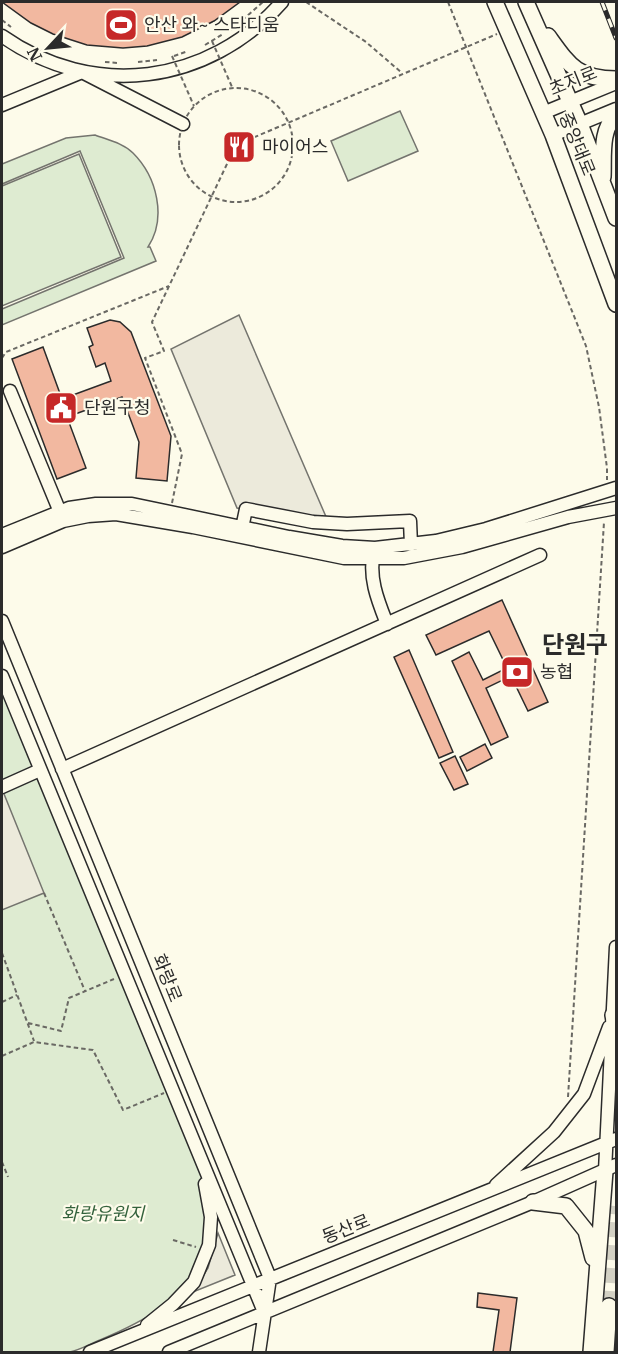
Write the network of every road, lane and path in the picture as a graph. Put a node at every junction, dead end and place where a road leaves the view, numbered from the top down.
1 (263, 2) edge
2 (282, 2) edge
3 (306, 2) edge
4 (448, 2) edge
5 (495, 2) edge
6 (528, 6) edge
7 (2, 20) edge
8 (12, 28) dead end
9 (507, 30) junction
10 (2, 36) edge
11 (212, 41) junction
12 (203, 46) dead end
13 (466, 47) junction
14 (193, 50) dead end
15 (172, 57) junction
16 (166, 58) dead end
17 (159, 59) dead end
18 (99, 62) dead end
19 (126, 63) dead end
20 (132, 63) dead end
21 (82, 72) junction
22 (403, 74) junction
23 (616, 81) edge
24 (232, 87) junction
25 (571, 102) junction
26 (2, 105) edge
27 (194, 106) junction
28 (616, 109) edge
29 (543, 113) junction
30 (616, 115) edge
31 (289, 122) junction
32 (183, 124) junction
33 (580, 124) junction
34 (553, 135) junction
35 (603, 186) junction
36 (212, 197) junction
37 (616, 219) edge
38 (169, 286) junction
39 (616, 304) edge
40 (2, 358) edge
41 (10, 391) dead end
42 (611, 490) edge
43 (611, 509) edge
44 (60, 512) junction
45 (170, 512) junction
46 (242, 528) junction
47 (2, 535) edge
48 (411, 545) junction
49 (2, 547) edge
50 (373, 553) junction
51 (540, 555) dead end
52 (2, 621) edge
53 (387, 624) junction
54 (2, 676) edge
55 (62, 769) junction
56 (40, 770) junction
57 (2, 787) edge
58 (44, 893) dead end
59 (616, 947) edge
60 (2, 953) edge
61 (8, 970) junction
62 (2, 972) edge
63 (124, 974) junction
64 (85, 991) junction
65 (17, 995) junction
66 (2, 1002) edge
67 (613, 1015) junction
68 (28, 1023) junction
69 (616, 1031) edge
70 (34, 1042) junction
71 (2, 1056) edge
72 (172, 1089) junction
73 (567, 1115) junction
74 (611, 1141) edge
75 (197, 1151) junction
76 (2, 1162) edge
77 (611, 1168) edge
78 (8, 1177) dead end
79 (490, 1190) junction
80 (534, 1202) junction
81 (616, 1225) edge
82 (599, 1236) junction
83 (173, 1240) dead end
84 (207, 1251) junction
85 (597, 1272) junction
86 (270, 1278) junction
87 (253, 1285) junction
88 (609, 1305) tunnel mouth
89 (264, 1313) junction
90 (134, 1335) junction
91 (90, 1353) edge
92 (169, 1353) edge
93 (259, 1353) edge
94 (591, 1353) edge
95 (606, 1353) edge

1 - 11 path
2 - 21 street
3 - 22 path
4 - 13 path
5 - 9 main road, 중앙대로
6 - 23 main road
6 - 25 main road, 중앙대로
7 - 8 path
9 - 13 path
9 - 29 main road, 중앙대로
10 - 21 street
11 - 12 path
11 - 24 path, bridge
13 - 22 path
13 - 42 path
14 - 15 path
15 - 16 path, bridge
15 - 27 path, bridge
17 - 20 path
18 - 19 path
21 - 26 street
21 - 32 street
22 - 31 path
23 - 25 street, 초지로
24 - 27 path
24 - 31 path
25 - 29 street, 초지로
25 - 33 main road, 중앙대로
27 - 32 path
28 - 33 street
29 - 34 main road, 중앙대로
30 - 35 main road
31 - 36 path
31 - 36 path
32 - 36 path
33 - 34 street
33 - 35 main road, 중앙대로
34 - 39 main road, 중앙대로
35 - 37 main road, 중앙대로
36 - 38 path
38 - 40 path
38 - 45 path
41 - 44 street
42 - 48 street
43 - 50 street
43 - 73 path
44 - 45 street
44 - 47 street
45 - 46 street
46 - 48 street
46 - 50 street
48 - 50 street
49 - 50 street
50 - 53 street
51 - 53 street
52 - 55 street, 화랑로
53 - 55 street
54 - 56 street, 화랑로
55 - 86 street, 화랑로
56 - 57 street
56 - 63 street, 화랑로
58 - 64 path
59 - 67 street
60 - 61 path
61 - 62 path
61 - 65 path
63 - 64 path
63 - 72 street, 화랑로
64 - 68 path
65 - 66 path
65 - 68 path
67 - 69 main road
67 - 73 street
67 - 74 street
68 - 70 path
70 - 71 path
70 - 72 path
72 - 75 street, 화랑로
73 - 79 street
74 - 77 street
74 - 79 street, 동산로
75 - 84 street
75 - 87 street, 화랑로
76 - 78 path
77 - 80 street
77 - 82 main road
79 - 86 street, 동산로
80 - 85 main road
80 - 89 street
81 - 82 main road
82 - 85 main road
83 - 84 path
84 - 90 street
85 - 94 main road
86 - 87 street, 동산로
86 - 89 street
87 - 89 street, 화랑로
87 - 90 street, 동산로
88 - 95 main road
89 - 92 street
89 - 93 street
90 - 91 street, 동산로

